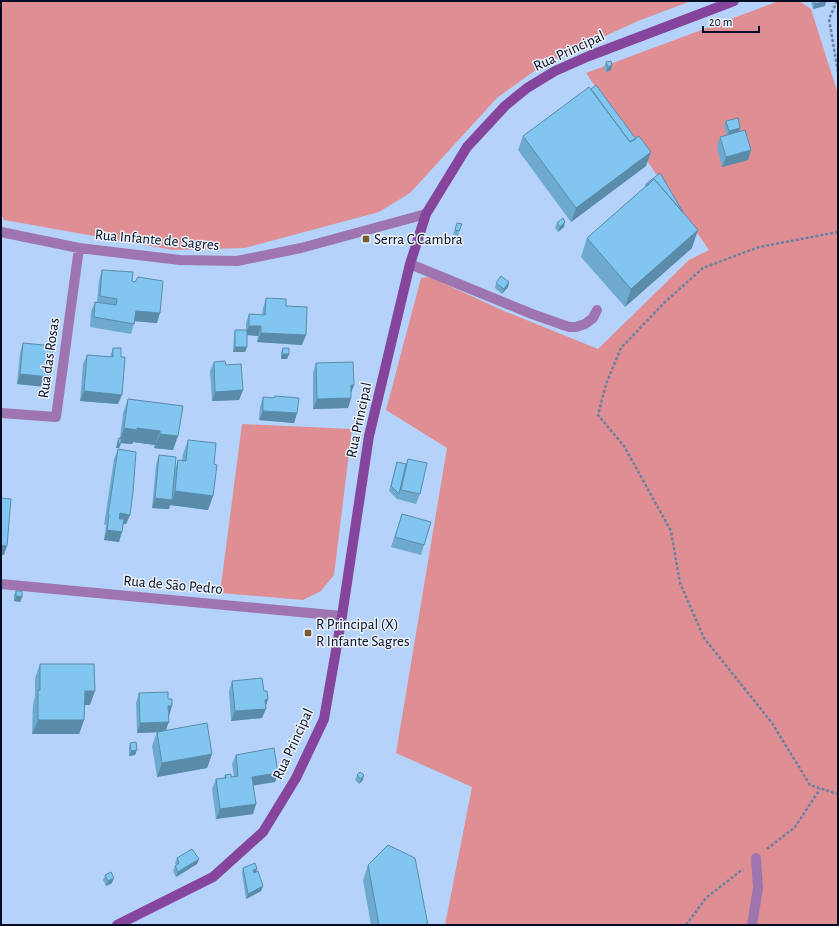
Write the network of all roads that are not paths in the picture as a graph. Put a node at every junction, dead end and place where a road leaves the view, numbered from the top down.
1 (734, 1) edge
2 (426, 214) junction
3 (1, 232) edge
4 (79, 248) junction
5 (410, 264) junction
6 (597, 310) dead end
7 (1, 413) edge
8 (1, 584) edge
9 (342, 616) junction
10 (756, 858) dead end
11 (117, 925) edge
12 (752, 925) edge

1 - 2 street, Rua Principal
2 - 4 street, Rua Infante de Sagres
2 - 5 street, Rua Principal
3 - 4 street, Rua Infante de Sagres
4 - 7 street, Rua das Rosas
5 - 6 street
5 - 9 street, Rua Principal
8 - 9 street, Rua de São Pedro
9 - 11 street, Rua Principal
10 - 12 street

